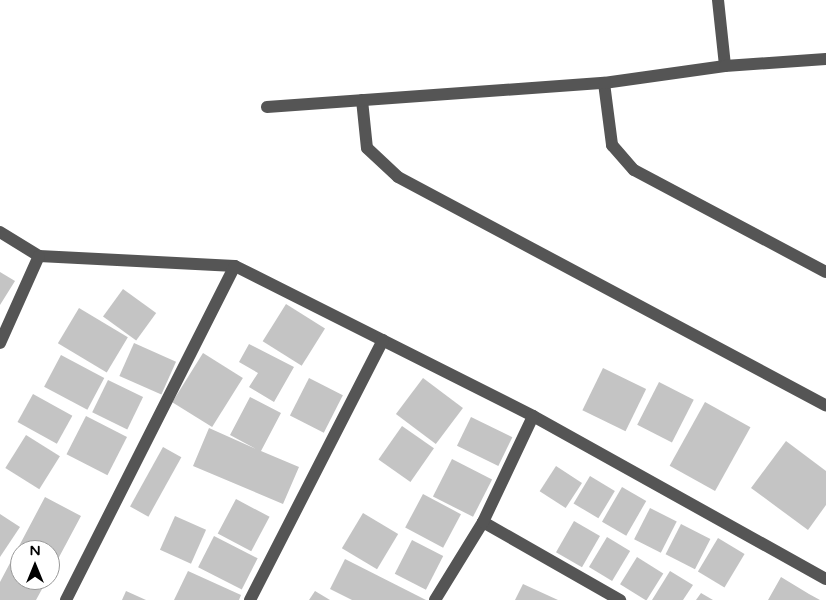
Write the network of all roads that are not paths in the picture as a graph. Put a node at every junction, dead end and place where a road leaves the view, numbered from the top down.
1 (718, 0) edge
2 (826, 59) edge
3 (725, 66) junction
4 (604, 83) junction
5 (362, 100) junction
6 (267, 106) dead end
7 (0, 232) edge
8 (39, 256) junction
9 (235, 266) junction
10 (826, 272) edge
11 (383, 340) junction
12 (0, 343) edge
13 (826, 406) edge
14 (533, 416) junction
15 (483, 522) junction
16 (826, 579) edge
17 (66, 600) edge
18 (250, 600) edge
19 (435, 600) edge
20 (620, 600) edge

1 - 3 street
2 - 3 street
3 - 4 street
4 - 5 street
4 - 10 street
5 - 6 street
5 - 13 street
7 - 8 street
8 - 9 street
8 - 12 street
9 - 11 street
9 - 17 street
11 - 14 street
11 - 18 street
14 - 15 street
14 - 16 street
15 - 19 street
15 - 20 street

